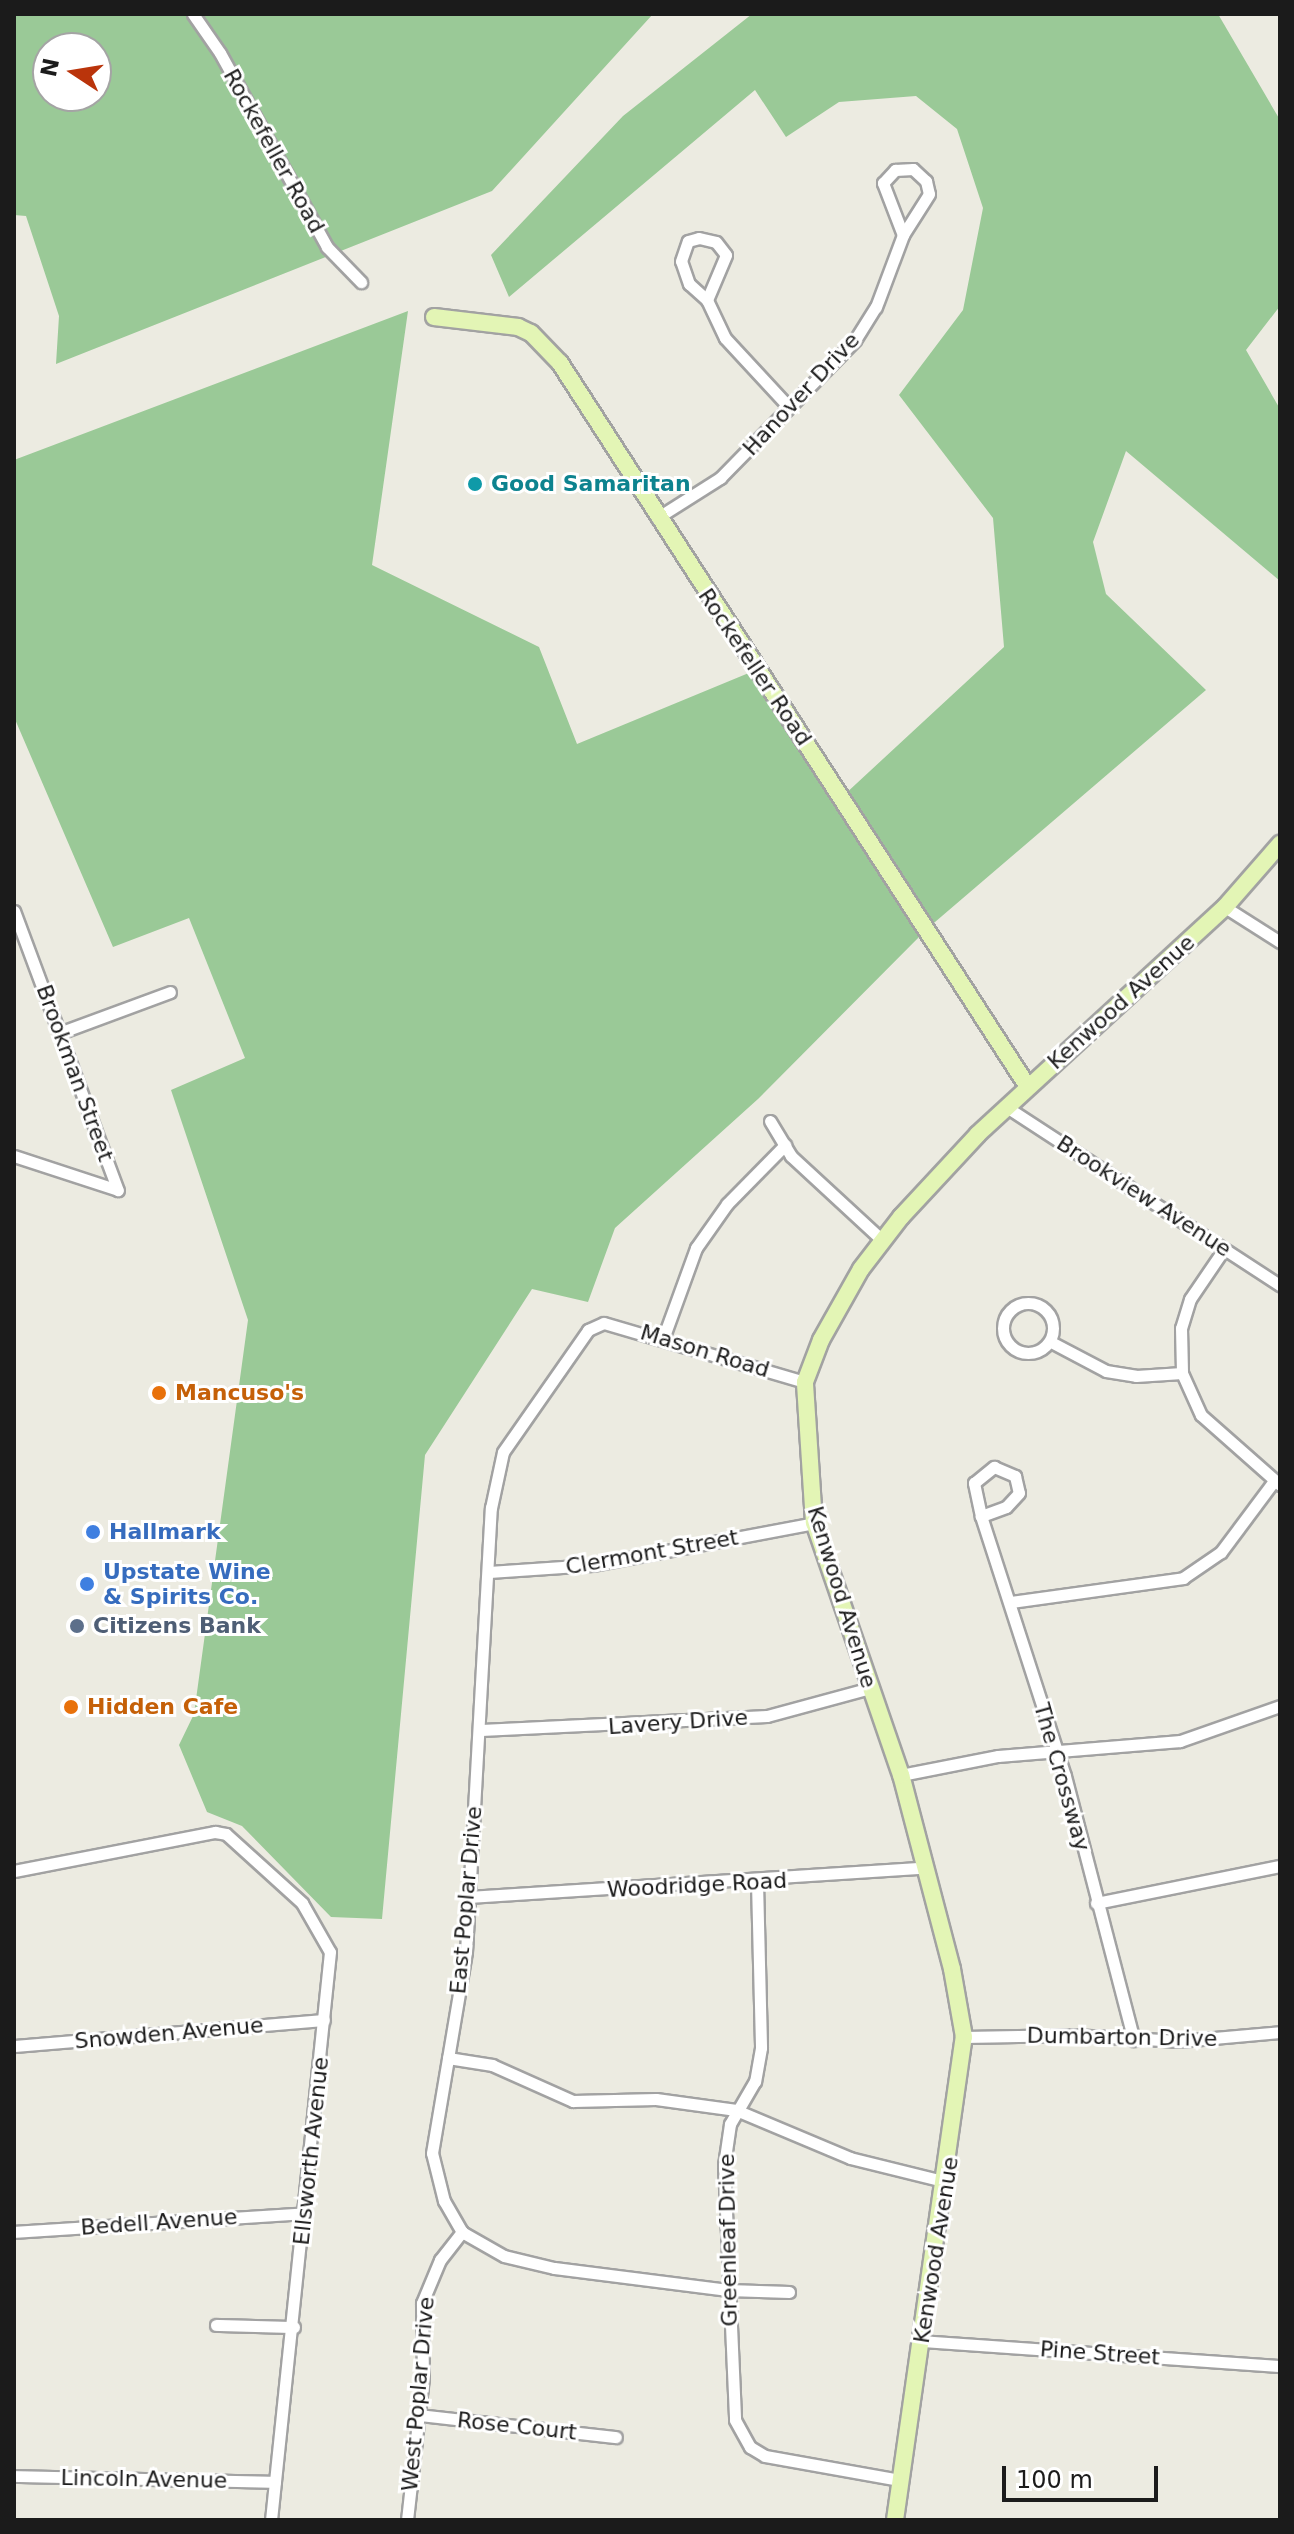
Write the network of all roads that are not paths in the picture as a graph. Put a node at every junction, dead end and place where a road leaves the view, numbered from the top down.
1 (193, 14) edge
2 (903, 235) junction
3 (361, 282) dead end
4 (707, 300) junction
5 (434, 317) dead end
6 (789, 407) junction
7 (657, 518) junction
8 (1280, 844) edge
9 (1225, 907) junction
10 (14, 911) edge
11 (1280, 942) edge
12 (170, 992) dead end
13 (62, 1032) junction
14 (1028, 1087) junction
15 (1008, 1108) junction
16 (770, 1121) dead end
17 (785, 1145) junction
18 (14, 1156) edge
19 (882, 1240) junction
20 (1224, 1249) junction
21 (1280, 1285) edge
22 (604, 1323) joint
23 (664, 1336) junction
24 (1051, 1342) junction
25 (1182, 1373) junction
26 (805, 1382) junction
27 (1277, 1483) edge
28 (981, 1516) junction
29 (814, 1523) junction
30 (489, 1572) junction
31 (1011, 1602) junction
32 (870, 1688) junction
33 (1280, 1706) edge
34 (481, 1730) junction
35 (1055, 1751) junction
36 (901, 1775) junction
37 (1280, 1866) edge
38 (924, 1868) junction
39 (14, 1871) edge
40 (757, 1882) junction
41 (470, 1897) junction
42 (1096, 1903) junction
43 (324, 2020) junction
44 (1280, 2032) edge
45 (964, 2037) junction
46 (1134, 2040) junction
47 (14, 2046) edge
48 (448, 2058) junction
49 (736, 2110) junction
50 (947, 2182) junction
51 (304, 2213) junction
52 (14, 2232) edge
53 (462, 2232) junction
54 (728, 2290) junction
55 (789, 2292) dead end
56 (216, 2325) dead end
57 (294, 2327) junction
58 (921, 2341) junction
59 (1280, 2366) edge
60 (419, 2415) junction
61 (616, 2437) dead end
62 (14, 2476) edge
63 (900, 2480) junction
64 (275, 2482) junction
65 (271, 2520) edge
66 (407, 2520) edge
67 (895, 2520) edge

1 - 3 street, Rockefeller Road
2 - 2 street, Hanover Drive
2 - 6 street, Hanover Drive
4 - 4 street
4 - 6 street
5 - 7 street, Rockefeller Road
6 - 7 street, Hanover Drive
7 - 14 street, Rockefeller Road
8 - 9 street, Kenwood Avenue
9 - 11 street
9 - 14 street, Kenwood Avenue
10 - 13 street, Brookman Street
12 - 13 street
13 - 18 street, Brookman Street
14 - 15 street, Kenwood Avenue
15 - 19 street, Kenwood Avenue
15 - 20 street, Brookview Avenue
16 - 17 street
17 - 19 street
17 - 23 street
19 - 26 street, Kenwood Avenue
20 - 21 street, Brookview Avenue
20 - 25 street
22 - 23 street, Mason Road
22 - 30 street, East Poplar Drive
23 - 26 street, Mason Road
24 - 24 street
24 - 25 street
25 - 27 street
26 - 29 street, Kenwood Avenue
27 - 31 street
28 - 28 street, The Crossway
28 - 31 street, The Crossway
29 - 30 street, Clermont Street
29 - 32 street, Kenwood Avenue
30 - 34 street, East Poplar Drive
31 - 35 street, The Crossway
32 - 34 street, Lavery Drive
32 - 36 street, Kenwood Avenue
33 - 35 street
34 - 41 street, East Poplar Drive
35 - 36 street
35 - 42 street, The Crossway
36 - 38 street, Kenwood Avenue
37 - 42 street
38 - 40 street, Woodridge Road
38 - 45 street, Kenwood Avenue
39 - 43 street, Ellsworth Avenue
40 - 41 street, Woodridge Road
40 - 49 street, Greenleaf Drive
41 - 48 street, East Poplar Drive
42 - 46 street, The Crossway
43 - 47 street, Snowden Avenue
43 - 51 street, Ellsworth Avenue
44 - 46 street, Dumbarton Drive
45 - 46 street, Dumbarton Drive
45 - 50 street, Kenwood Avenue
48 - 49 street
48 - 53 street, East Poplar Drive
49 - 50 street
49 - 54 street, Greenleaf Drive
50 - 58 street, Kenwood Avenue
51 - 52 street, Bedell Avenue
51 - 57 street, Ellsworth Avenue
53 - 54 street
53 - 60 street, West Poplar Drive
54 - 55 street
54 - 63 street, Greenleaf Drive
56 - 57 street
57 - 64 street, Ellsworth Avenue
58 - 59 street, Pine Street
58 - 63 street, Kenwood Avenue
60 - 61 street, Rose Court
60 - 66 street, West Poplar Drive
62 - 64 street, Lincoln Avenue
63 - 67 street, Kenwood Avenue
64 - 65 street, Ellsworth Avenue

